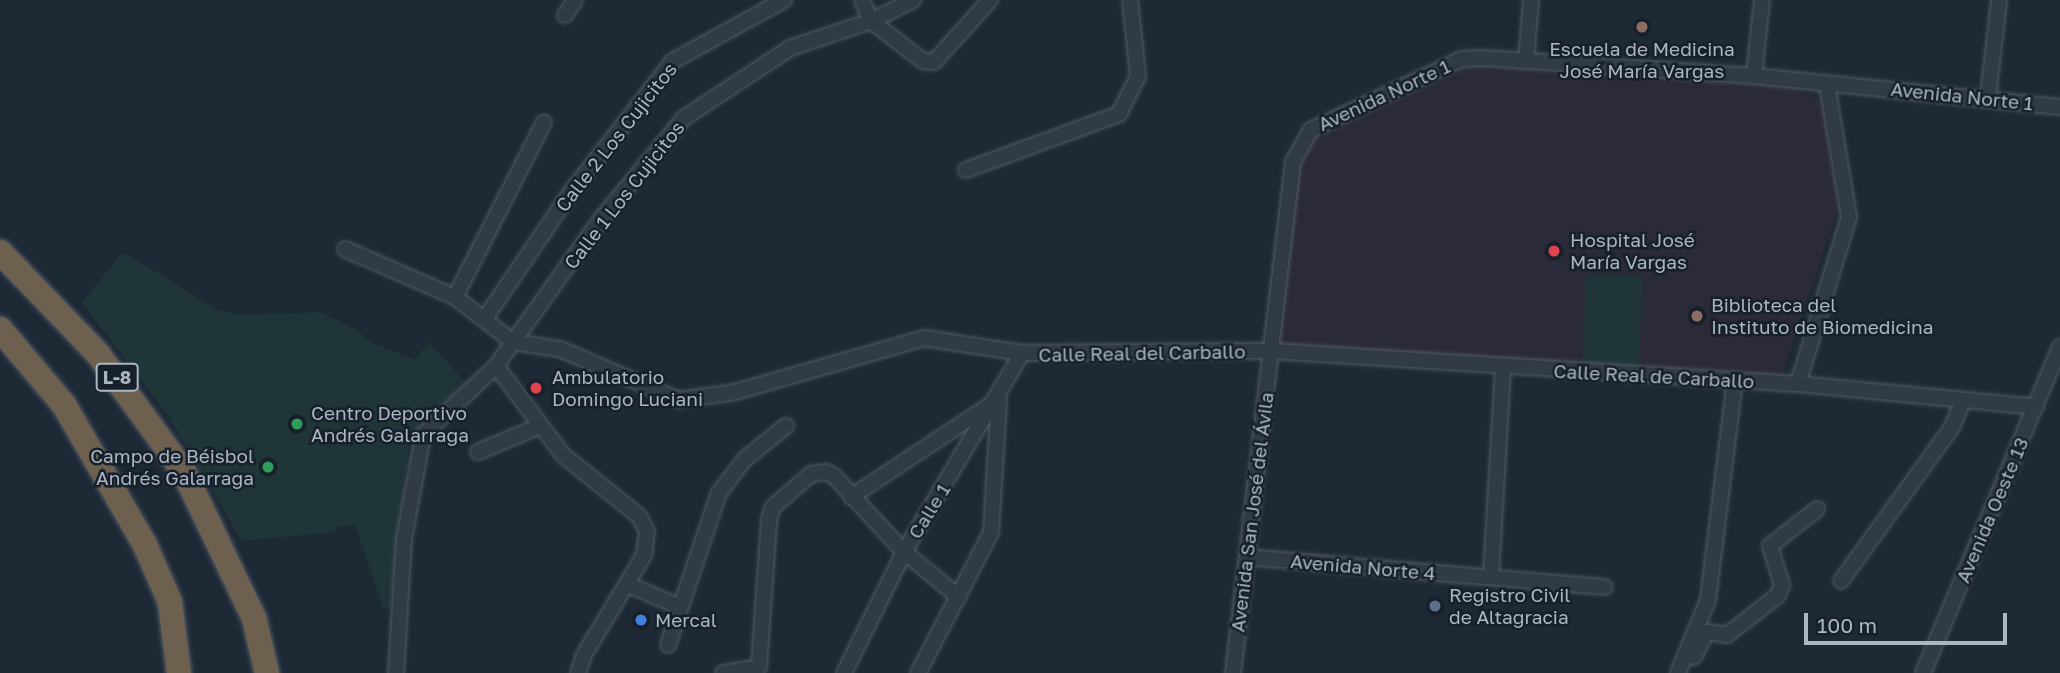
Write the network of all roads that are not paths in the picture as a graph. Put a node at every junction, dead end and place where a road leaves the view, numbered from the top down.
1 (575, 0) edge
2 (784, 0) edge
3 (862, 0) edge
4 (913, 0) edge
5 (990, 0) edge
6 (1130, 0) edge
7 (1531, 0) edge
8 (1762, 0) edge
9 (1998, 0) edge
10 (565, 15) dead end
11 (871, 21) junction
12 (1525, 61) junction
13 (1754, 76) junction
14 (1827, 84) junction
15 (1988, 97) junction
16 (2060, 107) edge
17 (544, 122) dead end
18 (967, 170) dead end
19 (345, 249) dead end
20 (0, 252) edge
21 (455, 297) junction
22 (486, 317) junction
23 (0, 329) edge
24 (513, 342) junction
25 (2060, 347) edge
26 (1272, 351) junction
27 (1022, 354) junction
28 (496, 366) junction
29 (1503, 368) junction
30 (1735, 380) junction
31 (1798, 383) junction
32 (999, 399) junction
33 (1962, 403) junction
34 (2036, 407) junction
35 (786, 425) dead end
36 (540, 426) junction
37 (478, 452) dead end
38 (851, 497) junction
39 (1817, 509) dead end
40 (904, 552) junction
41 (1247, 557) junction
42 (1491, 576) junction
43 (1841, 581) dead end
44 (627, 584) junction
45 (1605, 587) dead end
46 (959, 597) junction
47 (680, 607) junction
48 (668, 646) dead end
49 (179, 673) edge
50 (267, 673) edge
51 (396, 673) edge
52 (578, 673) edge
53 (723, 673) edge
54 (844, 673) edge
55 (918, 673) edge
56 (1233, 673) edge
57 (1679, 673) edge
58 (1923, 673) edge

1 - 10 street
2 - 22 street, Calle 2 Los Cujicitos
3 - 11 street
4 - 11 street, Calle 1 Los Cujicitos
5 - 11 street
6 - 18 street
7 - 12 street
8 - 13 street
9 - 15 street
11 - 24 street, Calle 1 Los Cujicitos
12 - 13 street, Avenida Norte 1
12 - 26 street, Avenida Norte 1
13 - 14 street, Avenida Norte 1
14 - 15 street, Avenida Norte 1
14 - 31 street
15 - 16 street, Avenida Norte 1
17 - 21 street
19 - 21 street
20 - 50 highway, L-8
21 - 22 street
22 - 24 street
23 - 49 highway
24 - 27 street, Calle Real del Carballo
24 - 28 street, Calle 1 Los Cujicitos
25 - 34 street, Avenida Oeste 13
26 - 27 street, Calle Real del Carballo
26 - 29 street, Calle Real de Carballo
26 - 41 street, Avenida San José del Ávila
27 - 32 street, Calle 1
28 - 36 street
28 - 51 street, Calle 1 Los Cujicitos
29 - 30 street, Calle Real de Carballo
29 - 42 street
30 - 31 street, Calle Real de Carballo
30 - 57 street
31 - 33 street, Calle Real de Carballo
32 - 38 street
32 - 40 street, Calle 1
32 - 46 street
33 - 34 street, Calle Real de Carballo
33 - 43 street
34 - 58 street, Avenida Oeste 13
35 - 47 street
36 - 37 street
36 - 44 street
38 - 40 street
38 - 53 street
39 - 57 street
40 - 46 street
40 - 54 street, Calle 1
41 - 42 street, Avenida Norte 4
41 - 56 street, Avenida San José del Ávila
42 - 45 street, Avenida Norte 4
44 - 47 street
44 - 52 street
46 - 55 street
47 - 48 street

